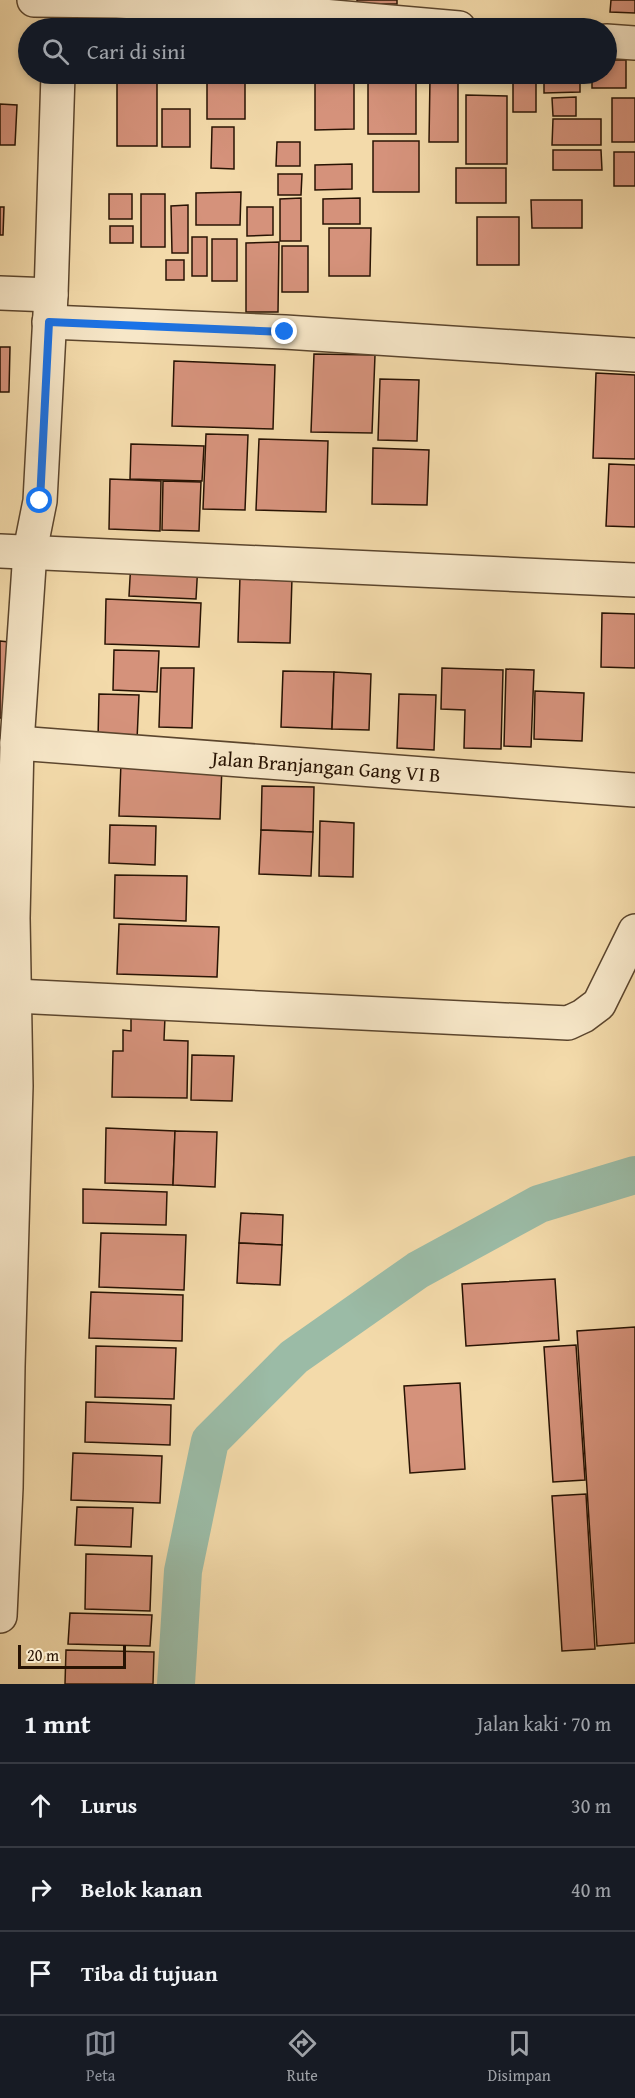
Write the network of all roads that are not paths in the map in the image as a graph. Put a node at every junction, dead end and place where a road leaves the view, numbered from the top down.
1 (55, 8) edge
2 (346, 18) edge
3 (617, 41) edge
4 (635, 43) edge
5 (58, 84) edge
6 (0, 292) edge
7 (50, 309) junction
8 (635, 355) edge
9 (15, 551) edge
10 (635, 580) edge
11 (17, 743) junction
12 (635, 790) edge
13 (635, 931) edge
14 (15, 996) junction
15 (1, 1566) edge
16 (0, 1616) edge

1 - 2 street
3 - 4 street
5 - 7 street
6 - 7 street
7 - 8 street
7 - 9 street
9 - 10 street
9 - 11 street
11 - 12 street, Jalan Branjangan Gang VI B
11 - 14 street
13 - 14 street
14 - 15 street
15 - 16 street

